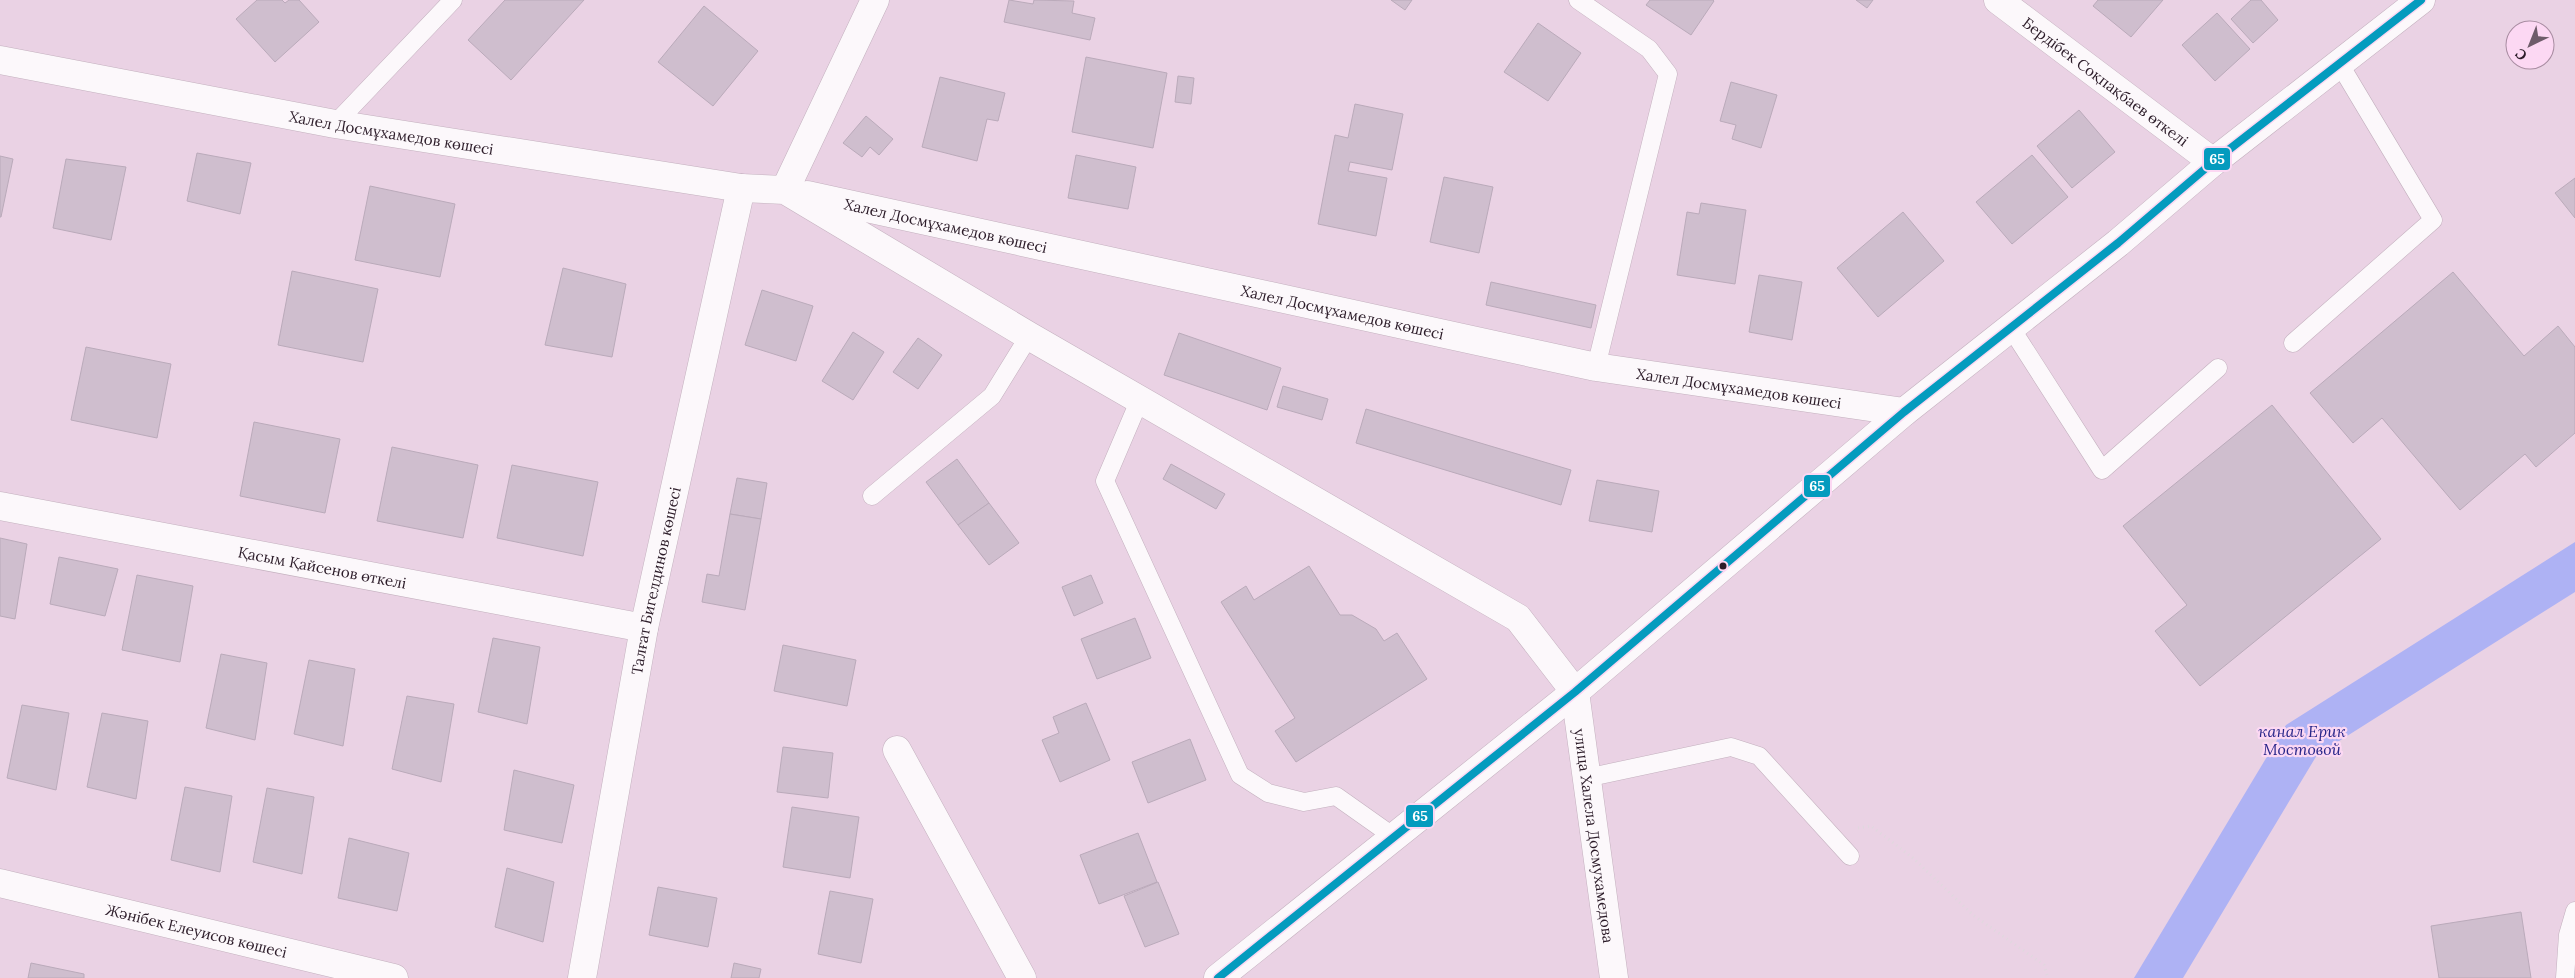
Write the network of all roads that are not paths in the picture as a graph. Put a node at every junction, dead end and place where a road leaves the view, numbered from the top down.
1 (453, 0) edge
2 (875, 0) edge
3 (1578, 0) edge
4 (1998, 0) edge
5 (2421, 0) edge
6 (0, 60) edge
7 (2339, 63) junction
8 (335, 124) junction
9 (2213, 162) junction
10 (740, 188) junction
11 (785, 190) junction
12 (2011, 328) junction
13 (1029, 336) junction
14 (2293, 343) dead end
15 (1596, 367) junction
16 (2218, 368) dead end
17 (1140, 399) junction
18 (1904, 412) junction
19 (872, 496) dead end
20 (0, 506) edge
21 (644, 628) junction
22 (1575, 692) junction
23 (897, 750) dead end
24 (1586, 778) junction
25 (1394, 837) junction
26 (1850, 856) dead end
27 (0, 883) edge
28 (2575, 911) edge
29 (394, 978) edge
30 (582, 978) edge
31 (1022, 978) edge
32 (1218, 978) edge
33 (1614, 978) edge
34 (2565, 978) edge

1 - 8 lane
2 - 11 street
3 - 15 lane
4 - 9 street, Бердібек Соқпақбаев өткелі
5 - 7 street
6 - 8 street, Халел Досмұхамедов көшесі
7 - 9 street
7 - 14 lane
8 - 10 street, Халел Досмұхамедов көшесі
9 - 12 street
10 - 11 street, Халел Досмұхамедов көшесі
10 - 21 street, Талғат Бигелдинов көшесі
11 - 13 street, Халел Досмұхамедов көшесі
11 - 15 street, Халел Досмұхамедов көшесі
12 - 16 lane
12 - 18 street
13 - 17 street, Халел Досмұхамедов көшесі
13 - 19 lane
15 - 18 street, Халел Досмұхамедов көшесі
17 - 22 street, Халел Досмұхамедов көшесі
17 - 25 lane
18 - 22 street
20 - 21 street, Қасым Қайсенов өткелі
21 - 30 street, Талғат Бигелдинов көшесі
22 - 24 street, улица Халела Досмухамедова
22 - 25 street
23 - 31 street
24 - 26 lane
24 - 33 street, улица Халела Досмухамедова
25 - 32 street
27 - 29 street, Жәнібек Елеуисов көшесі
28 - 34 lane

